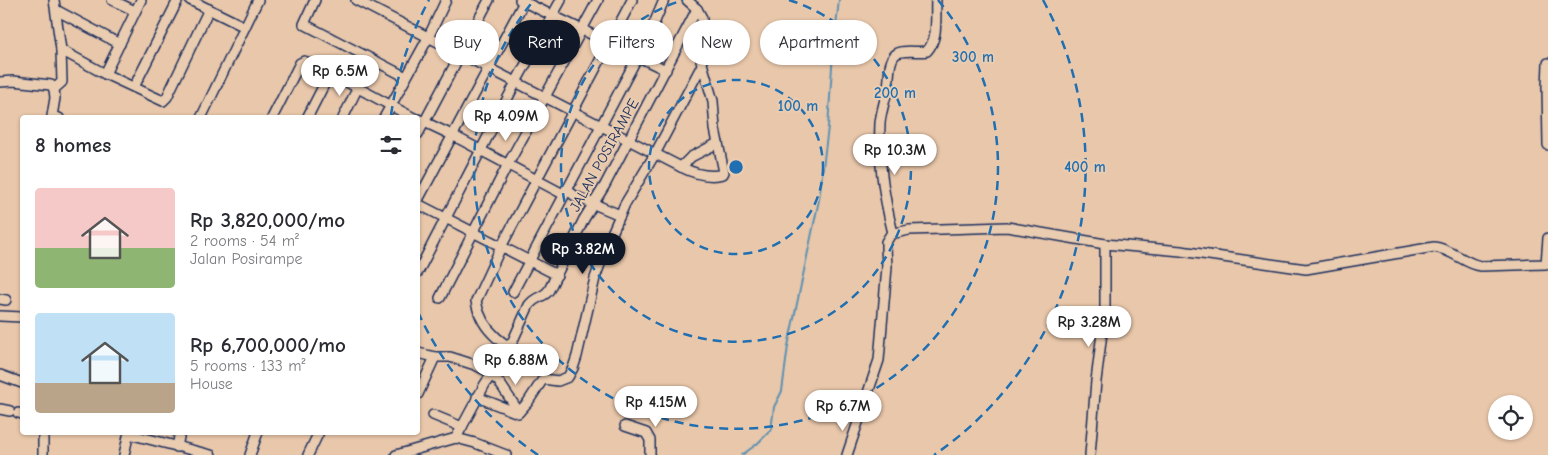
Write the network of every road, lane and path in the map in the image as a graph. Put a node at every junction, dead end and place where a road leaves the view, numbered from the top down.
1 (54, 0) edge
2 (112, 0) edge
3 (141, 0) edge
4 (178, 0) edge
5 (190, 0) edge
6 (258, 0) edge
7 (315, 0) edge
8 (356, 0) edge
9 (446, 0) edge
10 (489, 0) edge
11 (561, 0) edge
12 (598, 0) edge
13 (632, 0) edge
14 (664, 0) edge
15 (687, 0) edge
16 (936, 0) edge
17 (523, 1) edge
18 (209, 9) junction
19 (697, 9) junction
20 (56, 10) junction
21 (135, 11) junction
22 (552, 17) junction
23 (478, 20) edge
24 (621, 20) edge
25 (655, 20) edge
26 (702, 20) edge
27 (245, 27) junction
28 (582, 30) junction
29 (590, 34) edge
30 (428, 38) junction
31 (435, 41) edge
32 (120, 44) junction
33 (61, 50) junction
34 (1548, 63) edge
35 (452, 65) edge
36 (484, 65) edge
37 (596, 65) edge
38 (633, 65) edge
39 (656, 65) edge
40 (702, 65) joint
41 (488, 67) junction
42 (666, 70) junction
43 (330, 73) junction
44 (105, 74) junction
45 (406, 77) junction
46 (0, 82) edge
47 (516, 82) junction
48 (134, 87) junction
49 (358, 87) junction
50 (54, 89) junction
51 (544, 96) junction
52 (390, 106) junction
53 (573, 111) junction
54 (52, 115) edge
55 (202, 115) edge
56 (274, 115) edge
57 (309, 115) edge
58 (344, 115) edge
59 (386, 115) edge
60 (408, 115) edge
61 (420, 117) edge
62 (420, 121) edge
63 (600, 126) junction
64 (452, 135) junction
65 (629, 140) junction
66 (718, 143) junction
67 (1548, 145) edge
68 (480, 150) junction
69 (654, 154) junction
70 (507, 166) junction
71 (680, 167) junction
72 (536, 180) junction
73 (565, 192) junction
74 (420, 196) edge
75 (592, 203) junction
76 (420, 205) edge
77 (620, 215) junction
78 (445, 218) junction
79 (473, 232) junction
80 (893, 233) junction
81 (1548, 238) edge
82 (1105, 244) junction
83 (502, 247) junction
84 (528, 261) junction
85 (420, 268) edge
86 (557, 275) junction
87 (513, 292) dead end
88 (440, 298) dead end
89 (0, 316) edge
90 (20, 317) edge
91 (510, 347) junction
92 (420, 354) edge
93 (434, 357) junction
94 (547, 368) dead end
95 (0, 375) edge
96 (492, 375) junction
97 (20, 382) edge
98 (420, 389) edge
99 (478, 397) junction
100 (0, 409) edge
101 (519, 412) junction
102 (17, 413) edge
103 (433, 415) dead end
104 (625, 426) dead end
105 (462, 427) junction
106 (43, 435) edge
107 (129, 435) edge
108 (136, 435) edge
109 (179, 435) edge
110 (257, 435) edge
111 (318, 435) edge
112 (456, 438) junction
113 (177, 447) junction
114 (849, 451) edge
115 (43, 455) edge
116 (124, 455) edge
117 (211, 455) edge
118 (250, 455) edge
119 (308, 455) edge
120 (396, 455) edge
121 (506, 455) edge
122 (650, 455) edge
123 (842, 455) edge
124 (1090, 455) edge

1 - 20 street
2 - 21 street
3 - 21 street
4 - 48 street
5 - 18 street
6 - 27 street
7 - 45 street
8 - 30 street
9 - 30 street
10 - 23 street
11 - 22 street
12 - 28 street
13 - 24 street
14 - 25 street
15 - 19 street
16 - 80 street
17 - 22 street
17 - 41 street
18 - 27 street
18 - 48 street
19 - 26 street
19 - 42 street, JALAN POSIRAMPE
20 - 32 street
20 - 33 street
21 - 32 street
22 - 28 street
22 - 47 street
27 - 55 street
28 - 29 street
28 - 51 street
30 - 31 street
30 - 45 street
32 - 44 street
33 - 44 street
33 - 50 street
34 - 67 street
35 - 61 street
36 - 41 street
37 - 53 street
38 - 63 street
39 - 42 street
40 - 66 street
40 - 69 street
41 - 47 street
41 - 64 street
42 - 65 street, JALAN POSIRAMPE
43 - 49 street
43 - 56 street
43 - 57 street
44 - 48 street
45 - 52 street
46 - 50 street
47 - 51 street
47 - 68 street
49 - 52 street
49 - 58 street
50 - 54 street
51 - 53 street
51 - 70 street
52 - 59 street
52 - 60 street
53 - 63 street
53 - 72 street
62 - 64 street
63 - 65 street
63 - 73 street
64 - 68 street
64 - 74 street
65 - 69 street
65 - 75 street, JALAN POSIRAMPE
66 - 71 street
66 - 71 street
68 - 70 street
68 - 78 street
69 - 71 street
69 - 77 street
70 - 72 street
70 - 79 street
72 - 73 street
72 - 83 street
73 - 75 street
73 - 84 street
75 - 77 street
75 - 86 street, JALAN POSIRAMPE
76 - 78 street
77 - 101 street
78 - 79 street
78 - 85 street
79 - 83 street
79 - 88 street
80 - 82 street
80 - 114 street
81 - 82 street
82 - 124 street
83 - 84 street
83 - 91 street
84 - 86 street
84 - 87 street
86 - 91 street, JALAN POSIRAMPE
89 - 90 street
91 - 94 street
91 - 96 street, JALAN POSIRAMPE
92 - 93 street
93 - 96 street
93 - 98 street
95 - 97 street
96 - 99 street, JALAN POSIRAMPE
96 - 101 street
99 - 101 street
99 - 105 street, JALAN POSIRAMPE
100 - 102 street
103 - 105 street
104 - 122 street
105 - 112 street, JALAN POSIRAMPE
106 - 115 street
107 - 116 street
108 - 113 street
109 - 113 street
110 - 118 street
111 - 119 street
112 - 120 street
112 - 121 street
113 - 117 street
114 - 123 street

